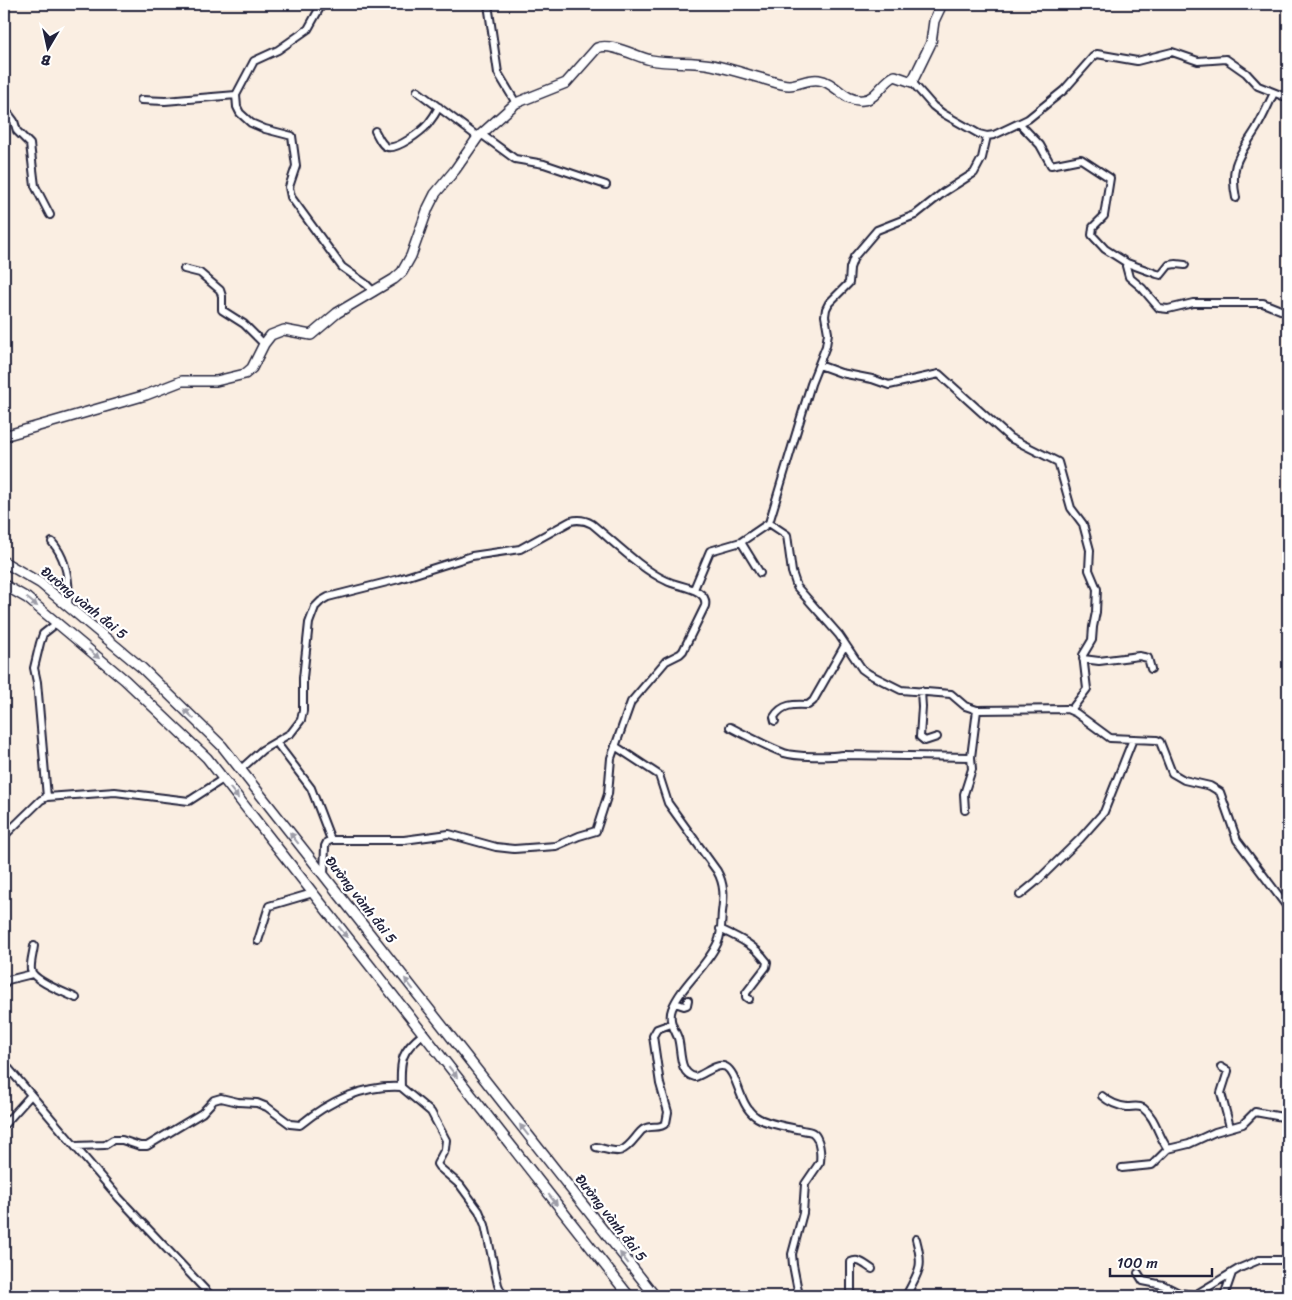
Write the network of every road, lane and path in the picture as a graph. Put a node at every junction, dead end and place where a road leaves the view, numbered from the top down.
1 (322, 4) edge
2 (488, 4) edge
3 (942, 4) edge
4 (912, 82) junction
5 (417, 92) dead end
6 (1274, 93) junction
7 (236, 95) junction
8 (1288, 98) edge
9 (141, 100) dead end
10 (4, 101) edge
11 (516, 103) junction
12 (439, 108) junction
13 (1020, 124) junction
14 (375, 131) dead end
15 (480, 135) junction
16 (987, 136) junction
17 (606, 185) dead end
18 (1236, 198) dead end
19 (50, 215) dead end
20 (1127, 263) junction
21 (1185, 265) dead end
22 (184, 269) dead end
23 (374, 292) junction
24 (1288, 313) edge
25 (264, 344) junction
26 (819, 365) junction
27 (4, 436) edge
28 (769, 523) junction
29 (52, 542) dead end
30 (741, 542) junction
31 (4, 562) edge
32 (760, 573) dead end
33 (4, 585) edge
34 (694, 588) junction
35 (68, 606) junction
36 (57, 623) junction
37 (845, 645) junction
38 (1083, 659) junction
39 (1151, 669) dead end
40 (921, 691) junction
41 (977, 710) junction
42 (1071, 710) junction
43 (775, 721) dead end
44 (730, 727) dead end
45 (936, 737) dead end
46 (1134, 739) junction
47 (276, 742) junction
48 (614, 746) junction
49 (972, 757) junction
50 (241, 769) junction
51 (223, 779) junction
52 (47, 797) junction
53 (965, 810) dead end
54 (4, 836) edge
55 (331, 840) junction
56 (324, 876) junction
57 (313, 893) junction
58 (1020, 895) dead end
59 (1288, 908) edge
60 (720, 929) junction
61 (258, 941) dead end
62 (34, 946) dead end
63 (32, 974) junction
64 (4, 984) edge
65 (76, 998) dead end
66 (688, 1000) dead end
67 (748, 1000) dead end
68 (675, 1003) junction
69 (671, 1024) junction
70 (423, 1034) junction
71 (4, 1063) edge
72 (1221, 1067) dead end
73 (401, 1087) junction
74 (31, 1095) junction
75 (1102, 1096) dead end
76 (1288, 1118) edge
77 (4, 1124) edge
78 (1230, 1127) junction
79 (74, 1146) junction
80 (596, 1147) dead end
81 (1168, 1149) junction
82 (1122, 1168) dead end
83 (916, 1239) dead end
84 (1288, 1260) edge
85 (872, 1269) dead end
86 (1138, 1273) dead end
87 (1232, 1273) junction
88 (210, 1296) edge
89 (503, 1296) edge
90 (629, 1296) edge
91 (655, 1296) edge
92 (799, 1296) edge
93 (851, 1296) edge
94 (906, 1296) edge
95 (1194, 1296) edge
96 (1224, 1296) edge

1 - 7 street
2 - 11 street
3 - 4 main road
4 - 11 main road
4 - 16 street
5 - 12 street
6 - 8 street
6 - 13 street
6 - 18 street
7 - 9 street
7 - 23 street
10 - 19 street
11 - 15 main road
12 - 14 street
12 - 15 street
13 - 16 street
13 - 20 street
15 - 17 street
15 - 23 main road
16 - 26 street
20 - 21 street
20 - 24 street
22 - 25 street
23 - 25 main road
25 - 27 main road
26 - 28 street
26 - 38 street
28 - 30 street
28 - 37 street
29 - 35 street
30 - 32 street
30 - 34 street
31 - 35 main road, Đường vành đai 5
33 -> 36 main road
34 - 47 street
34 - 48 street
50 -> 35 main road, Đường vành đai 5
36 -> 51 main road
36 - 52 street
37 - 40 street
37 - 43 street
38 - 39 street
38 - 42 street
40 - 41 street
40 - 45 street
41 - 42 street
41 - 49 street
42 - 46 street
44 - 49 street
46 - 58 street
46 - 59 street
47 - 50 street
47 - 55 street
48 - 55 street
48 - 60 street
49 - 53 street
56 -> 50 main road, Đường vành đai 5
51 - 52 street
51 -> 57 main road
52 - 54 street
55 - 56 street
91 -> 56 main road, Đường vành đai 5
57 - 61 street
57 -> 70 main road
60 - 67 street
60 - 68 street
62 - 63 street
63 - 64 street
63 - 65 street
66 - 68 street
68 - 69 street
69 - 80 street
69 - 92 street
70 - 73 street
70 -> 90 main road
71 - 74 street
72 - 78 street
73 - 79 street
73 - 89 street
74 - 77 street
74 - 79 street
75 - 81 street
76 - 78 street
78 - 81 street
79 - 88 street
81 - 82 street
83 - 94 street
84 - 87 street
85 - 93 street
86 - 95 street
87 - 95 street
87 - 96 street

